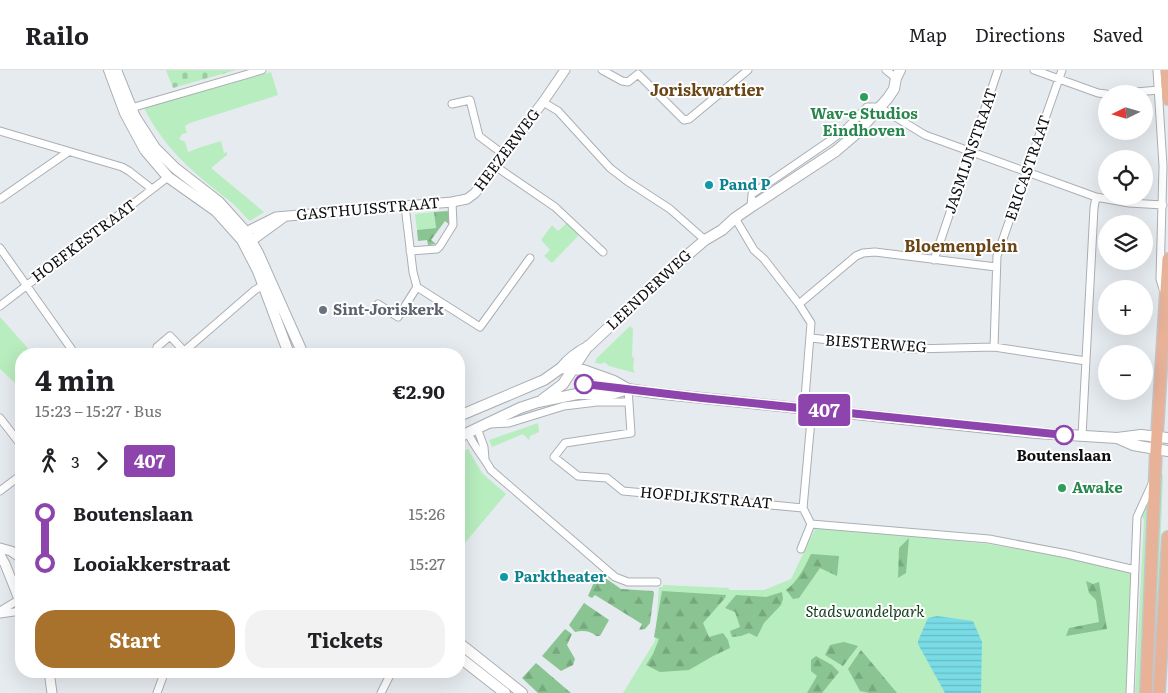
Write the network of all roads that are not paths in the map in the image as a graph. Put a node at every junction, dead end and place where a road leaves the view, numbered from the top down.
1 (108, 70) edge
2 (116, 70) edge
3 (262, 70) edge
4 (565, 70) edge
5 (602, 70) edge
6 (748, 70) edge
7 (886, 70) edge
8 (998, 70) edge
9 (1034, 70) edge
10 (1062, 70) edge
11 (1157, 70) edge
12 (1166, 70) edge
13 (640, 72) edge
14 (898, 74) edge
15 (1059, 79) junction
16 (1159, 90) junction
17 (1153, 91) edge
18 (1098, 93) edge
19 (1168, 99) edge
20 (543, 102) junction
21 (452, 104) dead end
22 (879, 107) junction
23 (131, 108) junction
24 (0, 130) edge
25 (970, 151) junction
26 (68, 152) junction
27 (503, 154) junction
28 (495, 166) junction
29 (1027, 171) junction
30 (168, 176) junction
31 (152, 189) junction
32 (1096, 197) junction
33 (0, 199) edge
34 (452, 202) junction
35 (1163, 204) junction
36 (405, 206) junction
37 (751, 207) junction
38 (732, 220) junction
39 (247, 238) junction
40 (707, 238) junction
41 (0, 248) edge
42 (410, 251) junction
43 (603, 252) dead end
44 (530, 258) dead end
45 (1168, 259) edge
46 (934, 260) junction
47 (996, 267) junction
48 (267, 283) junction
49 (27, 284) junction
50 (417, 287) junction
51 (1165, 299) junction
52 (378, 304) dead end
53 (799, 304) junction
54 (0, 306) edge
55 (811, 338) junction
56 (588, 346) junction
57 (157, 347) dead end
58 (994, 347) junction
59 (71, 348) edge
60 (178, 348) edge
61 (188, 348) edge
62 (287, 348) edge
63 (300, 348) edge
64 (1086, 361) junction
65 (561, 368) junction
66 (574, 369) junction
67 (628, 389) junction
68 (538, 402) junction
69 (629, 402) junction
70 (807, 409) junction
71 (465, 413) edge
72 (0, 418) edge
73 (473, 430) edge
74 (1082, 436) junction
75 (15, 437) edge
76 (1117, 438) junction
77 (1162, 438) edge
78 (1156, 450) junction
79 (1168, 451) edge
80 (1155, 478) junction
81 (15, 480) edge
82 (0, 491) edge
83 (803, 508) junction
84 (811, 524) junction
85 (1168, 537) edge
86 (1168, 546) edge
87 (0, 548) edge
88 (801, 549) dead end
89 (15, 554) edge
90 (0, 555) edge
91 (1135, 570) junction
92 (657, 582) dead end
93 (15, 586) edge
94 (15, 604) edge
95 (15, 611) edge
96 (0, 612) edge
97 (465, 648) edge
98 (465, 662) edge
99 (50, 678) edge
100 (162, 678) edge
101 (388, 678) edge
102 (52, 693) edge
103 (157, 693) edge
104 (381, 693) edge
105 (506, 693) edge
106 (522, 693) edge
107 (1130, 693) edge
108 (1146, 693) edge
109 (1159, 693) edge

1 - 30 main road
2 - 23 main road
3 - 23 street
4 - 20 street, HEEZERWEG
5 - 13 street
6 - 13 street
7 - 14 street
8 - 25 street, JASMIJNSTRAAT
9 - 15 street
10 - 15 street
11 - 16 street
12 - 19 main road
14 - 22 main road, LEENDERWEG
15 - 18 street
15 - 29 street, ERICASTRAAT
16 - 17 street
16 - 35 street
20 - 27 street, HEEZERWEG
20 - 40 street
21 - 27 street
22 - 25 street
22 - 37 main road, LEENDERWEG
22 - 37 street, LEENDERWEG
23 - 39 main road
24 - 26 street
25 - 29 street
25 - 46 street, JASMIJNSTRAAT
26 - 31 street
26 - 33 street
27 - 28 street, HEEZERWEG
28 - 34 street, HEEZERWEG
28 - 43 street
29 - 32 street
29 - 47 street, ERICASTRAAT
30 - 31 street, HOEFKESTRAAT
30 - 39 main road
31 - 49 street, HOEFKESTRAAT
32 - 35 street
32 - 64 street
34 - 36 street, GASTHUISSTRAAT
34 - 42 street
35 - 51 street
36 - 39 street, GASTHUISSTRAAT
36 - 42 street
37 - 38 main road, LEENDERWEG
38 - 40 main road, LEENDERWEG
38 - 53 street, BIESTERWEG
39 - 48 main road
40 - 56 main road, LEENDERWEG
41 - 49 street
42 - 50 street
44 - 50 street
45 - 51 main road
46 - 47 street
46 - 53 street
47 - 58 street, ERICASTRAAT
48 - 61 street
48 - 62 main road
48 - 63 main road
49 - 54 street, HOEFKESTRAAT
49 - 59 street
50 - 52 street
51 - 77 main road
53 - 55 street, BIESTERWEG
55 - 58 street, BIESTERWEG
55 - 70 street
56 - 65 main road, LEENDERWEG
56 - 66 main road, LEENDERWEG
57 - 60 street
58 - 64 street, BIESTERWEG
64 - 74 street
65 - 66 main road
65 - 71 main road, LEENDERWEG
66 - 67 main road
66 - 68 main road, LEENDERWEG
67 - 68 main road
67 - 69 street
67 - 70 main road
68 - 73 main road
69 - 73 street
69 - 83 street, HOFDIJKSTRAAT
70 - 74 main road
70 - 83 street
72 - 75 street
73 - 92 street
74 - 76 main road
76 - 77 main road
76 - 78 main road
77 - 78 main road
78 - 79 main road
78 - 80 main road
80 - 91 street
80 - 108 main road
81 - 82 street
83 - 84 street
84 - 88 street
84 - 91 street
85 - 86 main road
86 - 109 main road
87 - 89 street
90 - 93 street
91 - 107 street
94 - 96 street
95 - 96 street
97 - 106 main road
98 - 105 main road
99 - 102 street
100 - 103 street
101 - 104 street

